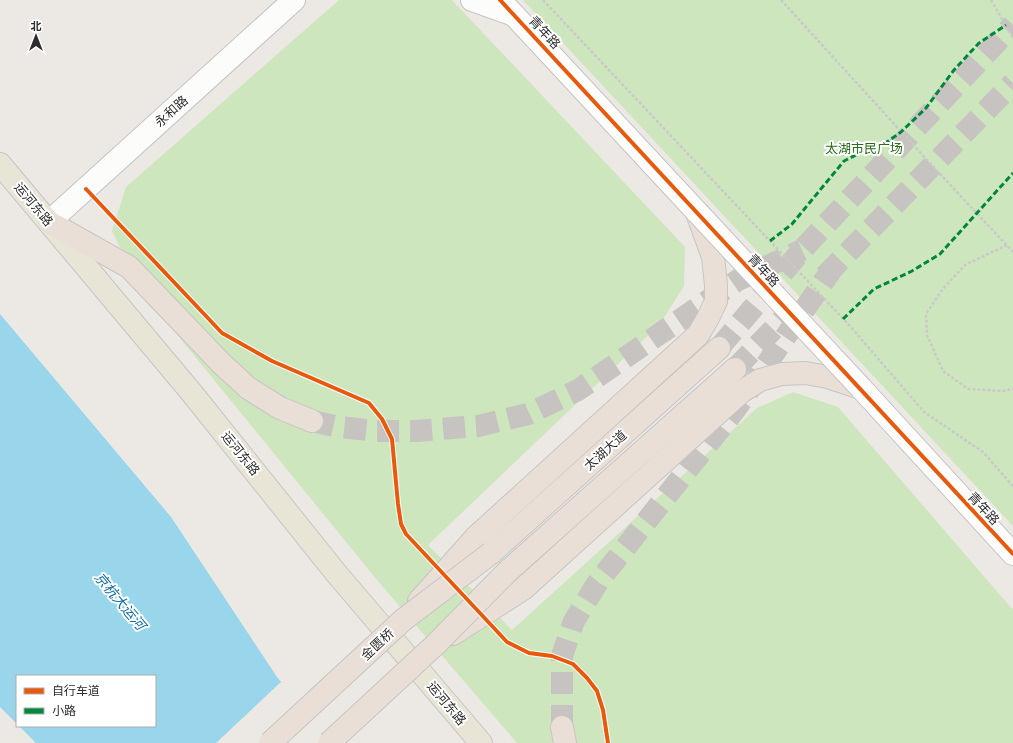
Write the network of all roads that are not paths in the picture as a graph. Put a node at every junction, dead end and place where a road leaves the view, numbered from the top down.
1 (472, 0) edge
2 (500, 0) edge
3 (294, 1) edge
4 (516, 15) junction
5 (0, 164) edge
6 (696, 212) junction
7 (49, 222) junction
8 (719, 348) tunnel mouth
9 (735, 368) tunnel mouth
10 (861, 388) junction
11 (312, 421) tunnel mouth
12 (491, 553) joint
13 (1013, 554) edge
14 (403, 620) junction
15 (435, 645) junction
16 (270, 743) edge
17 (329, 743) edge
18 (481, 743) edge

1 - 4 street
2 - 4 street, 青年路
3 - 7 street, 永和路
4 - 6 street, 青年路
5 - 7 main road, 运河东路
6 - 10 street, 青年路, bridge
6 - 14 highway, bridge
7 - 11 highway
7 - 18 main road, 运河东路
8 - 12 highway, 太湖大道
9 - 15 highway, 太湖大道, bridge
10 - 13 street, 青年路
10 - 15 highway, bridge
12 - 14 highway, 金匮桥, bridge
14 - 16 highway, 金匮桥, bridge
15 - 17 highway, bridge

